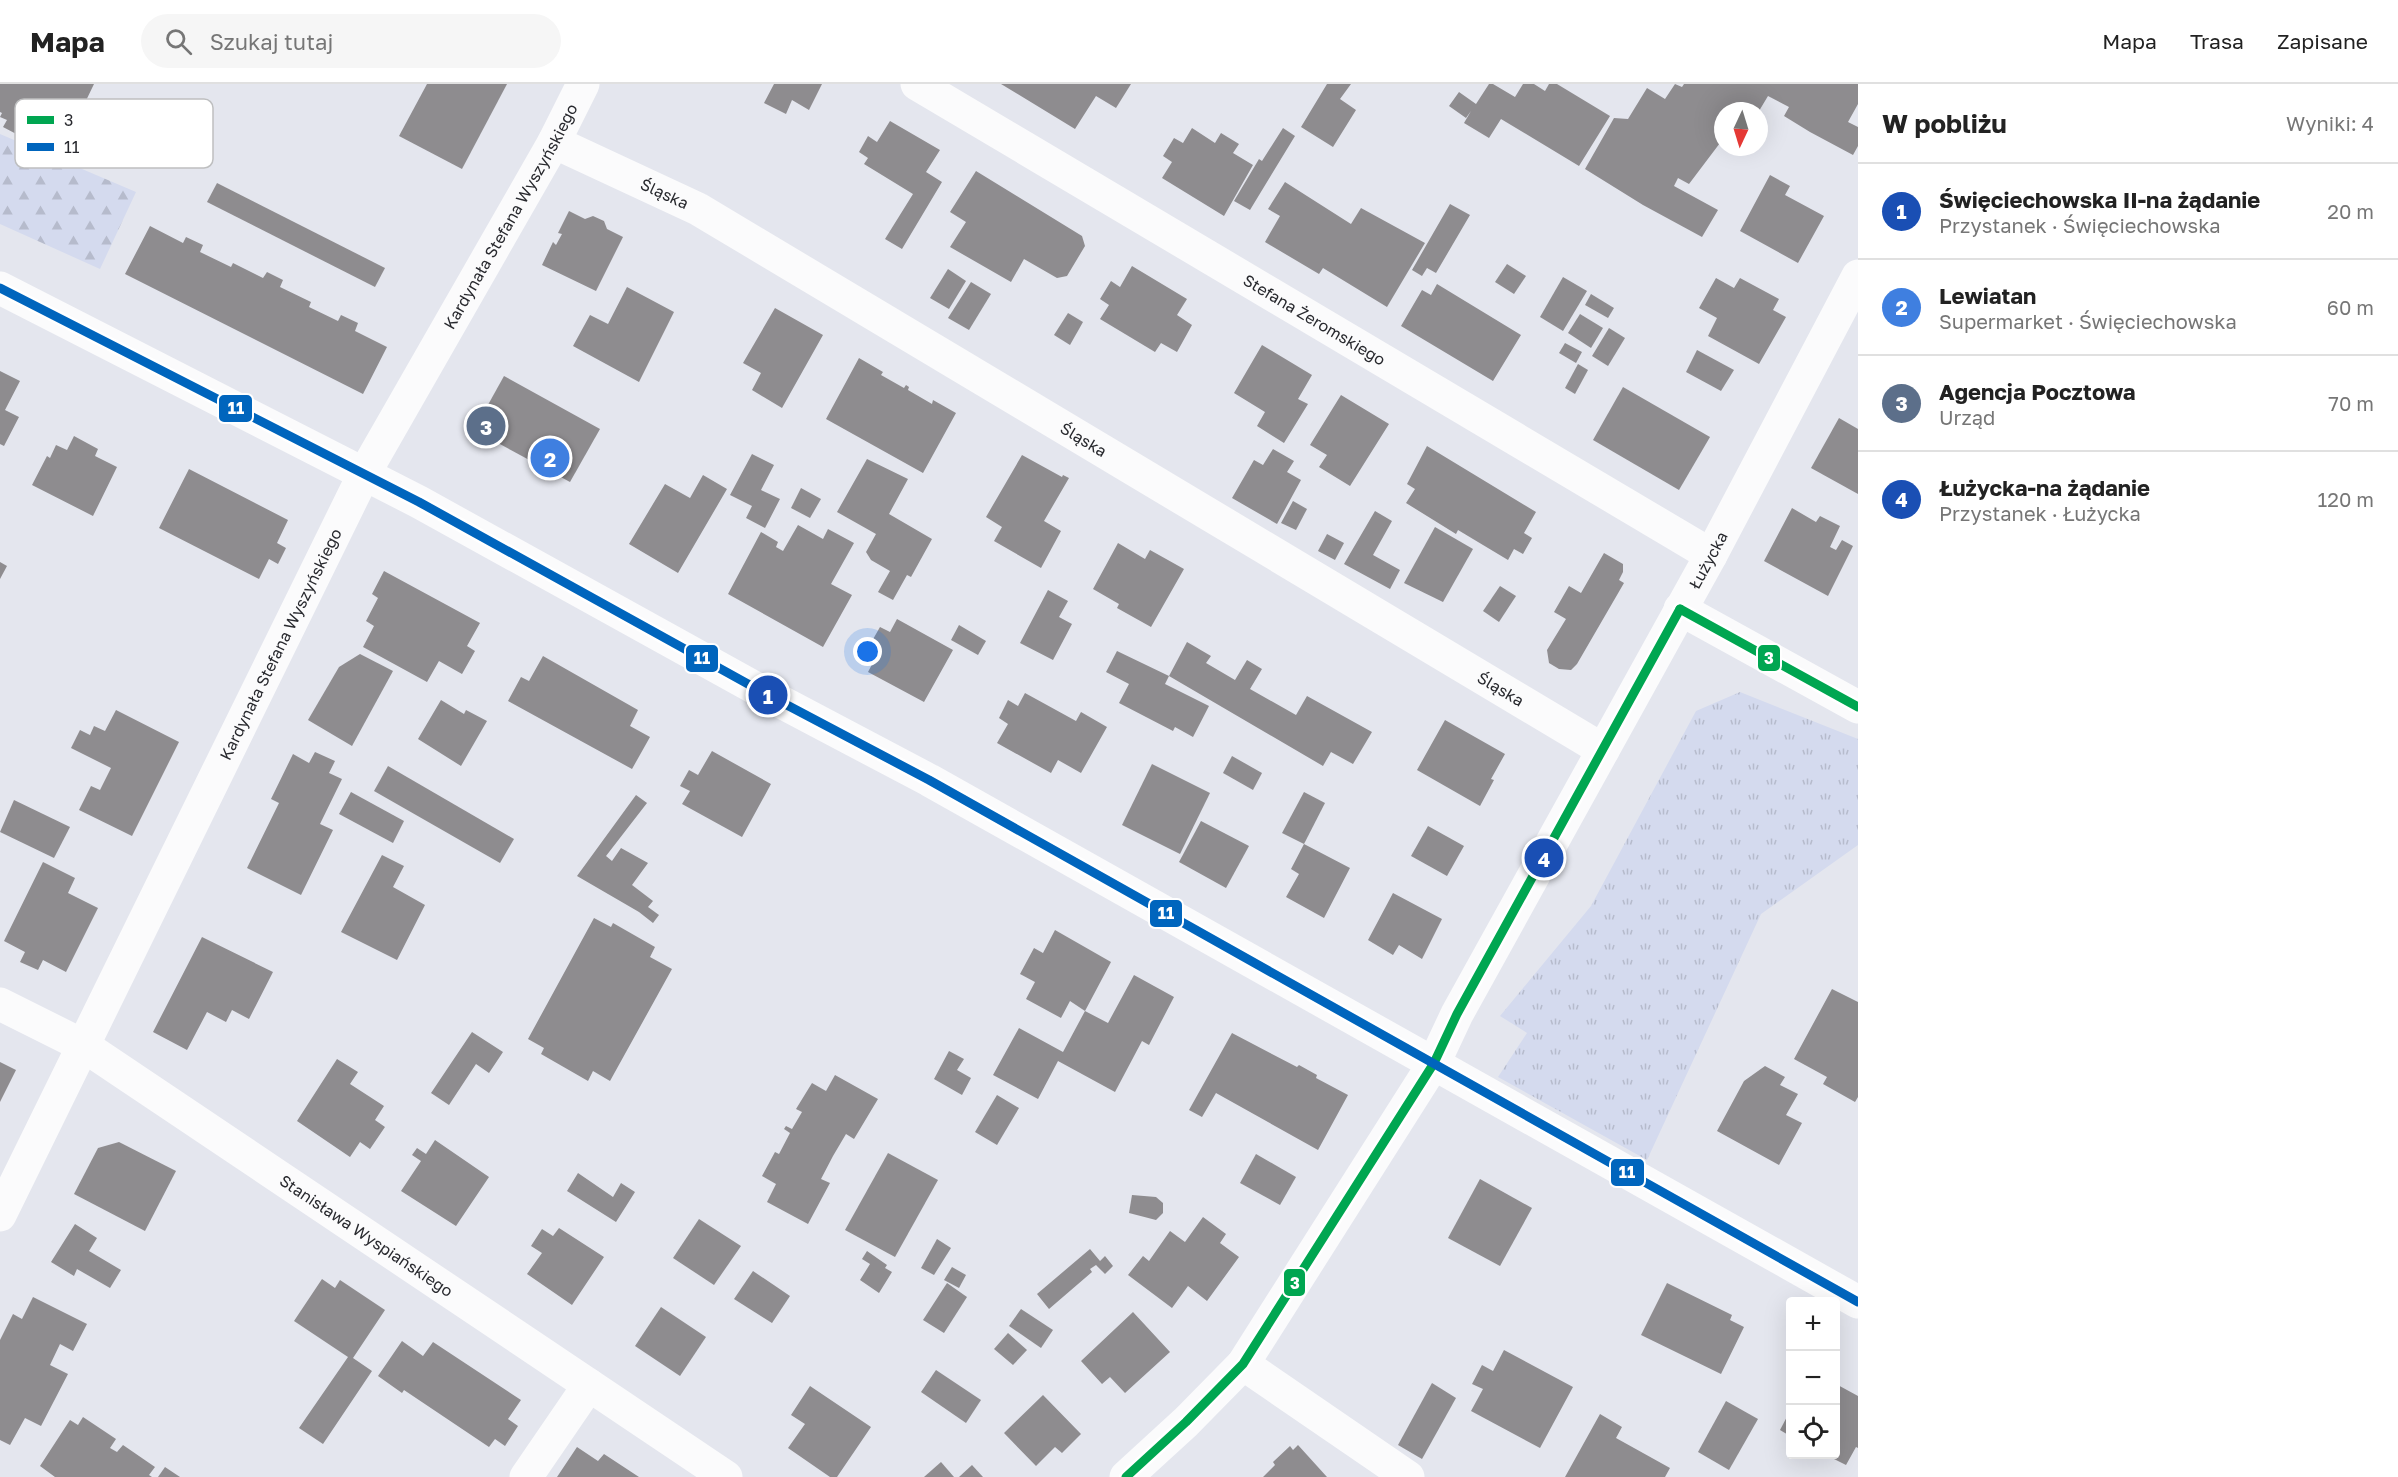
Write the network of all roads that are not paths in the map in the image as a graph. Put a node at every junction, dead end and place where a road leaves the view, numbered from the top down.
1 (583, 84) edge
2 (917, 84) edge
3 (554, 142) junction
4 (1858, 276) edge
5 (0, 288) edge
6 (364, 474) junction
7 (1711, 555) junction
8 (1680, 609) junction
9 (1858, 707) edge
10 (1604, 750) junction
11 (0, 1004) edge
12 (84, 1046) junction
13 (1434, 1063) junction
14 (0, 1215) edge
15 (1858, 1302) edge
16 (1243, 1364) junction
17 (589, 1385) junction
18 (526, 1477) edge
19 (726, 1477) edge
20 (1126, 1477) edge
21 (1408, 1477) edge

1 - 3 street, Kardynała Stefana Wyszyńskiego
2 - 7 street, Stefana Żeromskiego
3 - 6 street, Kardynała Stefana Wyszyńskiego
3 - 10 street, Śląska
4 - 7 street, Łużycka
5 - 6 street
6 - 12 street, Kardynała Stefana Wyszyńskiego
6 - 13 street
7 - 8 street, Łużycka
8 - 9 street
8 - 10 street, Łużycka
10 - 13 street, Łużycka
11 - 12 street, Stanisława Wyspiańskiego
12 - 14 street, Kardynała Stefana Wyszyńskiego
12 - 17 street, Stanisława Wyspiańskiego
13 - 15 street
13 - 16 street, Łużycka
16 - 20 street, Łużycka
16 - 21 street
17 - 18 street
17 - 19 street, Stanisława Wyspiańskiego

